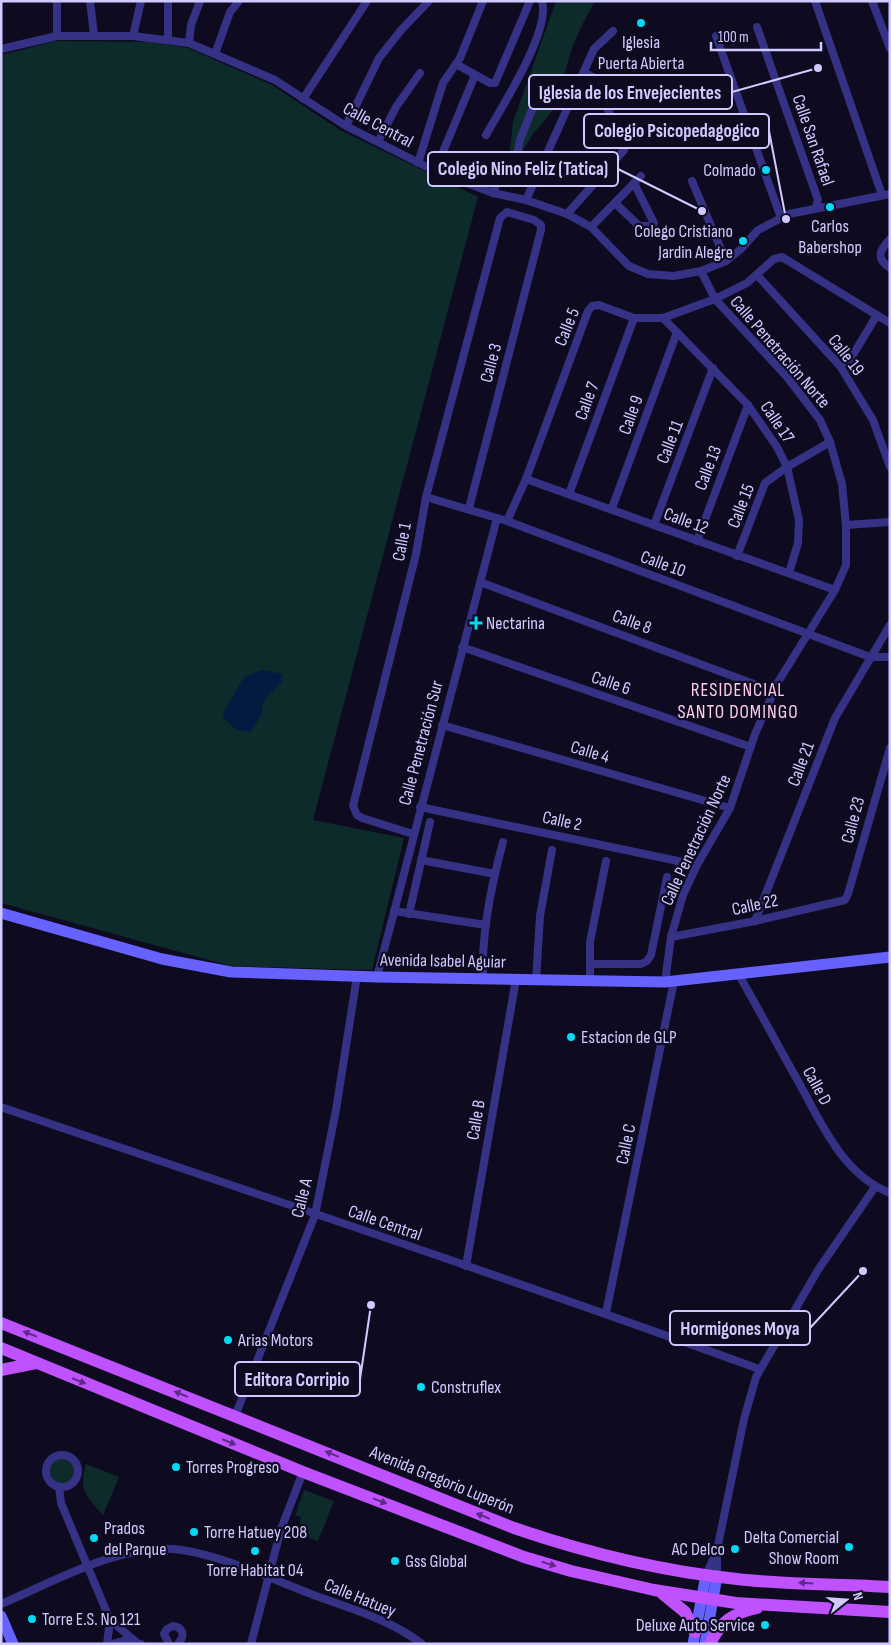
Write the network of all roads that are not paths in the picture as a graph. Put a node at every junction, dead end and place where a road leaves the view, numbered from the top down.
1 (57, 1) edge
2 (90, 1) edge
3 (141, 1) edge
4 (168, 1) edge
5 (200, 1) edge
6 (238, 1) edge
7 (367, 1) edge
8 (429, 1) edge
9 (483, 1) edge
10 (530, 1) edge
11 (542, 1) edge
12 (815, 1) edge
13 (872, 1) edge
14 (757, 27) dead end
15 (613, 30) dead end
16 (94, 35) junction
17 (56, 36) junction
18 (133, 36) junction
19 (716, 36) dead end
20 (168, 39) junction
21 (189, 43) junction
22 (890, 48) edge
23 (1, 49) edge
24 (214, 54) junction
25 (456, 64) junction
26 (420, 73) dead end
27 (585, 73) junction
28 (476, 75) junction
29 (303, 99) junction
30 (535, 102) dead end
31 (346, 126) junction
32 (486, 135) dead end
33 (378, 142) junction
34 (418, 163) junction
35 (436, 171) junction
36 (641, 176) dead end
37 (692, 181) dead end
38 (634, 183) junction
39 (493, 193) junction
40 (886, 195) edge
41 (526, 200) junction
42 (615, 202) junction
43 (816, 207) junction
44 (567, 214) junction
45 (781, 218) junction
46 (541, 225) joint
47 (591, 227) junction
48 (890, 239) edge
49 (726, 261) junction
50 (890, 268) edge
51 (701, 271) junction
52 (757, 275) junction
53 (715, 299) junction
54 (877, 316) junction
55 (634, 318) junction
56 (663, 318) junction
57 (890, 323) edge
58 (677, 332) junction
59 (840, 366) junction
60 (713, 368) junction
61 (748, 405) junction
62 (890, 433) edge
63 (880, 436) junction
64 (830, 442) junction
65 (787, 466) junction
66 (890, 467) edge
67 (526, 479) junction
68 (569, 494) junction
69 (426, 497) junction
70 (469, 508) junction
71 (612, 508) junction
72 (497, 518) junction
73 (507, 521) junction
74 (890, 522) edge
75 (846, 524) junction
76 (654, 525) junction
77 (697, 541) junction
78 (738, 556) junction
79 (789, 573) junction
80 (480, 582) junction
81 (835, 590) junction
82 (890, 625) edge
83 (808, 633) junction
84 (462, 647) junction
85 (870, 657) junction
86 (890, 657) edge
87 (773, 690) junction
88 (442, 725) junction
89 (751, 748) junction
90 (890, 748) edge
91 (420, 806) junction
92 (730, 808) junction
93 (430, 822) dead end
94 (413, 834) junction
95 (503, 842) dead end
96 (552, 850) dead end
97 (421, 860) junction
98 (606, 861) dead end
99 (697, 865) junction
100 (495, 874) junction
101 (667, 877) dead end
102 (845, 900) joint
103 (394, 911) junction
104 (1, 913) edge
105 (409, 914) junction
106 (756, 921) junction
107 (486, 925) junction
108 (671, 937) junction
109 (890, 957) edge
110 (590, 964) junction
111 (739, 975) junction
112 (357, 976) junction
113 (376, 977) junction
114 (483, 979) junction
115 (516, 979) junction
116 (536, 980) junction
117 (590, 980) junction
118 (669, 981) junction
119 (1, 1107) edge
120 (875, 1188) junction
121 (890, 1193) edge
122 (315, 1214) junction
123 (466, 1266) junction
124 (606, 1313) junction
125 (1, 1323) edge
126 (1, 1348) edge
127 (36, 1363) junction
128 (759, 1369) junction
129 (1, 1370) edge
130 (235, 1416) junction
131 (303, 1472) junction
132 (59, 1487) junction
133 (514, 1528) junction
134 (480, 1540) junction
135 (570, 1546) junction
136 (524, 1557) junction
137 (87, 1568) junction
138 (712, 1576) junction
139 (268, 1578) junction
140 (890, 1587) edge
141 (654, 1590) junction
142 (707, 1599) junction
143 (1, 1604) edge
144 (771, 1606) junction
145 (890, 1612) edge
146 (1, 1616) edge
147 (110, 1620) junction
148 (694, 1638) edge
149 (138, 1643) edge
150 (13, 1644) edge
151 (107, 1644) edge
152 (112, 1644) edge
153 (168, 1644) edge
154 (178, 1644) edge
155 (251, 1644) edge
156 (422, 1644) edge
157 (705, 1644) edge
158 (710, 1644) edge

1 - 17 street
2 - 16 street
3 - 18 street
4 - 20 street
5 - 21 street
6 - 24 street
7 - 29 street
8 - 31 street
9 - 25 street
10 - 28 street
11 - 32 street
12 - 40 street
13 - 22 street
14 - 43 street, Calle San Rafael
15 - 27 street
16 - 17 street, Calle Central
16 - 18 street, Calle Central
17 - 23 street, Calle Central
18 - 20 street, Calle Central
19 - 45 street
20 - 21 street, Calle Central
21 - 24 street, Calle Central
24 - 29 street, Calle Central
25 - 28 street
25 - 34 street
26 - 33 street
27 - 41 street
27 - 44 street
28 - 35 street
29 - 31 street, Calle Central
30 - 39 street
31 - 33 street, Calle Central
33 - 34 street, Calle Central
34 - 35 street, Calle Central
35 - 39 street, Calle Central
36 - 38 street
37 - 49 street
38 - 42 street
38 - 42 street
39 - 41 street, Calle Central
40 - 43 street, Calle Central
41 - 44 street, Calle Central
42 - 47 street
43 - 45 street, Calle Central
44 - 47 street, Calle Central
45 - 49 street, Calle Central
46 - 69 street, Calle 1
46 - 70 street, Calle 3
47 - 51 street, Calle Central
48 - 50 street
49 - 51 street, Calle Central
51 - 53 street, Calle Penetración Norte
52 - 53 street, Calle 5
52 - 54 street, Calle 5
52 - 59 street, Calle 19
53 - 56 street, Calle 5
53 - 64 street, Calle Penetración Norte
54 - 57 street
54 - 59 street
55 - 56 street, Calle 5
55 - 67 street, Calle 5
55 - 68 street, Calle 7
56 - 58 street, Calle 17
58 - 60 street, Calle 17
58 - 71 street, Calle 9
59 - 63 street, Calle 19
60 - 61 street, Calle 17
60 - 76 street, Calle 11
61 - 65 street, Calle 17
61 - 77 street, Calle 13
62 - 63 street
63 - 66 street, Calle 19
64 - 65 street, Calle 15
64 - 75 street, Calle Penetración Norte
65 - 78 street, Calle 15
65 - 79 street, Calle 17
67 - 68 street, Calle 12
67 - 73 street, Calle 5
68 - 71 street, Calle 12
69 - 70 street, Calle 10
69 - 94 street, Calle 1
70 - 72 street, Calle 10
71 - 76 street, Calle 12
72 - 73 street, Calle 10
72 - 80 street, Calle Penetración Sur
73 - 83 street, Calle 10
74 - 75 street
75 - 81 street, Calle Penetración Norte
76 - 77 street, Calle 12
77 - 78 street, Calle 12
78 - 79 street, Calle 12
79 - 81 street, Calle 12
80 - 84 street, Calle Penetración Sur
80 - 87 street, Calle 8
81 - 83 street, Calle Penetración Norte
82 - 85 street, Calle 21
83 - 85 street, Calle 10
83 - 87 street, Calle Penetración Norte
84 - 88 street, Calle Penetración Sur
84 - 89 street, Calle 6
85 - 86 street, Calle 10
85 - 106 street, Calle 21
87 - 89 street, Calle Penetración Norte
88 - 91 street, Calle Penetración Sur
88 - 92 street, Calle 4
89 - 92 street, Calle Penetración Norte
90 - 102 street, Calle 23
91 - 94 street, Calle Penetración Sur
91 - 99 street, Calle 2
92 - 99 street, Calle Penetración Norte
93 - 97 street
94 - 103 street, Calle Penetración Sur
95 - 100 street
96 - 116 street
97 - 100 street
97 - 105 street
98 - 110 street
99 - 108 street, Calle Penetración Norte
100 - 107 street
101 - 110 street
102 - 106 street, Calle 22
103 - 105 street
103 - 113 street, Calle Penetración Sur
104 - 112 main road, Avenida Isabel Aguiar
105 - 107 street
106 - 108 street, Calle 22
107 - 114 street
108 - 118 street, Calle Penetración Norte
109 - 111 main road, Avenida Isabel Aguiar
110 - 117 street
111 - 118 main road, Avenida Isabel Aguiar
111 - 120 street, Calle D
112 - 113 main road, Avenida Isabel Aguiar
112 - 122 street, Calle A
113 - 114 main road, Avenida Isabel Aguiar
114 - 115 main road, Avenida Isabel Aguiar
115 - 116 main road, Avenida Isabel Aguiar
115 - 123 street, Calle B
116 - 117 main road, Avenida Isabel Aguiar
117 - 118 main road, Avenida Isabel Aguiar
118 - 124 street, Calle C
119 - 122 street, Calle Central
120 - 121 street, Calle D
120 - 128 street
122 - 123 street, Calle Central
122 - 130 street, Calle A
123 - 124 street, Calle Central
124 - 128 street, Calle Central
130 -> 125 main road, Avenida Gregorio Luperón
126 - 127 main road
127 - 129 main road
127 -> 131 main road
128 - 138 street
133 -> 130 main road, Avenida Gregorio Luperón
131 -> 134 main road
131 - 139 street
132 - 132 street
132 - 137 street
133 - 134 main road
133 - 135 main road, Avenida Gregorio Luperón
134 - 136 main road
135 - 136 main road
135 - 138 main road, Avenida Gregorio Luperón
136 -> 141 main road
137 - 139 street, Calle Hatuey
137 - 143 street, Calle Hatuey
137 - 147 street
140 -> 138 main road, Avenida Gregorio Luperón
138 - 142 main road
139 - 155 street
139 - 156 street, Calle Hatuey
141 - 142 main road
141 - 148 main road
142 - 144 main road
142 - 148 main road
142 - 157 main road
144 - 145 main road
144 - 158 main road
146 - 150 main road
147 - 149 street
147 - 151 street
149 - 152 street
153 - 154 street

